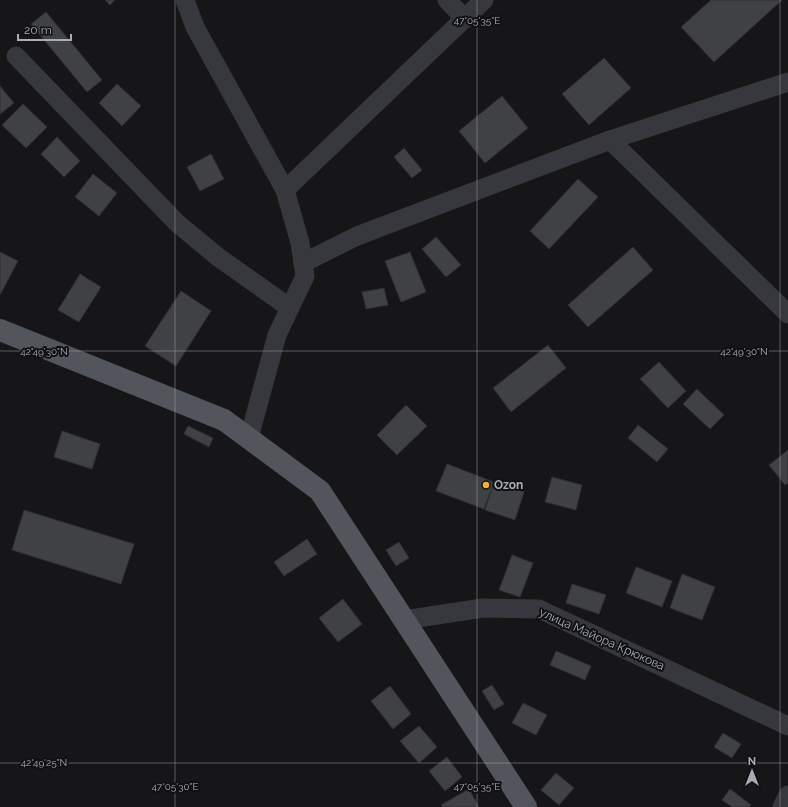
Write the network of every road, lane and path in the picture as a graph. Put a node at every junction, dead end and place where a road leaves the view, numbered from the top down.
1 (185, 0) edge
2 (447, 0) edge
3 (484, 0) edge
4 (465, 19) junction
5 (16, 56) dead end
6 (788, 82) edge
7 (610, 140) junction
8 (285, 190) junction
9 (303, 262) junction
10 (290, 308) junction
11 (788, 314) edge
12 (0, 330) edge
13 (250, 438) junction
14 (404, 620) junction
15 (788, 726) edge
16 (788, 795) edge
17 (526, 807) edge
18 (782, 807) edge

1 - 8 street
2 - 4 street
3 - 4 street
4 - 8 street
5 - 10 street
6 - 7 street
7 - 9 street
7 - 11 street
8 - 9 street
9 - 10 street
10 - 13 street
12 - 13 main road
13 - 14 main road
14 - 15 street, улица Майора Крюкова
14 - 17 main road
16 - 18 street

